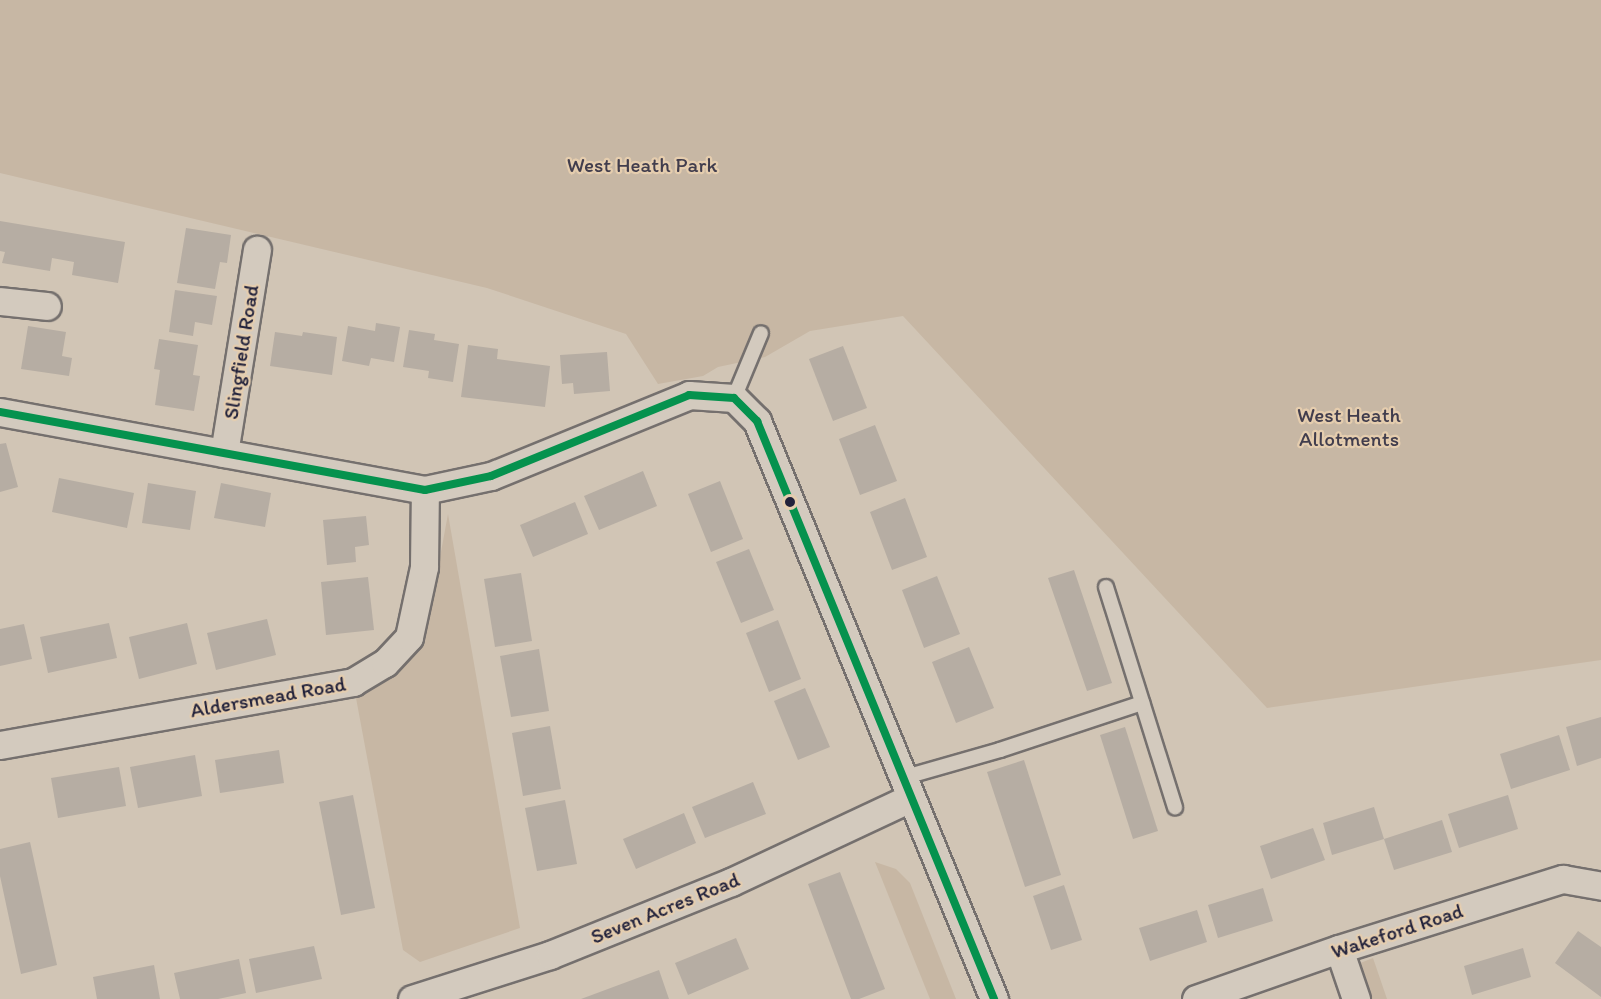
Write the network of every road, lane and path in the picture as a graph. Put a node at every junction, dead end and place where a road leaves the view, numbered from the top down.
1 (257, 250) dead end
2 (0, 301) edge
3 (47, 306) dead end
4 (761, 333) dead end
5 (734, 398) junction
6 (0, 412) edge
7 (224, 453) junction
8 (425, 490) junction
9 (1106, 588) dead end
10 (1142, 703) junction
11 (0, 745) edge
12 (906, 788) junction
13 (1174, 807) dead end
14 (1601, 886) edge
15 (1339, 949) junction
16 (412, 999) edge
17 (994, 999) edge
18 (1196, 999) edge
19 (1356, 999) edge

1 - 7 street, Slingfield Road
2 - 3 street
4 - 5 lane
5 - 8 street
5 - 12 street
6 - 7 street
7 - 8 street
8 - 11 street, Aldersmead Road
9 - 10 lane
10 - 12 lane
10 - 13 lane
12 - 16 street, Seven Acres Road
12 - 17 street
14 - 15 street, Wakeford Road
15 - 18 street, Wakeford Road
15 - 19 street

